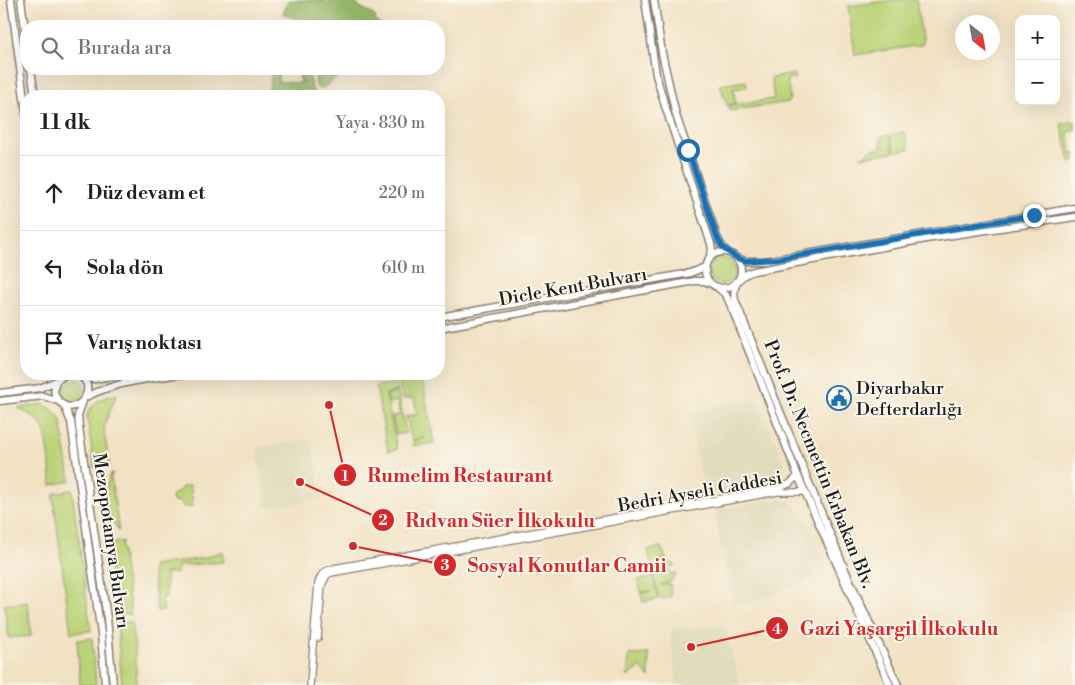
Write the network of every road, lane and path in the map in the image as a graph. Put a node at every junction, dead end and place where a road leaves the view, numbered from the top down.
1 (11, 0) edge
2 (21, 0) edge
3 (645, 0) edge
4 (654, 0) edge
5 (24, 20) edge
6 (20, 68) edge
7 (21, 75) edge
8 (32, 75) edge
9 (23, 90) edge
10 (34, 90) edge
11 (1075, 208) edge
12 (1075, 217) edge
13 (728, 252) junction
14 (737, 258) junction
15 (709, 259) junction
16 (705, 267) junction
17 (738, 280) junction
18 (715, 286) junction
19 (445, 316) edge
20 (445, 327) edge
21 (54, 380) edge
22 (57, 380) edge
23 (82, 380) edge
24 (146, 380) edge
25 (0, 393) edge
26 (84, 399) junction
27 (0, 401) edge
28 (58, 401) junction
29 (64, 405) junction
30 (798, 476) junction
31 (804, 492) junction
32 (105, 685) edge
33 (113, 685) edge
34 (312, 685) edge
35 (890, 685) edge
36 (898, 685) edge

1 - 6 main road
2 - 5 main road
3 - 15 main road
4 - 13 main road
7 - 9 main road
8 - 10 main road
11 - 14 main road
12 - 17 main road
13 - 14 main road
13 - 15 main road
14 - 17 main road
15 - 16 main road
16 - 18 main road
16 - 19 main road, Dicle Kent Bulvarı
17 - 18 main road
17 - 36 main road, Prof. Dr. Necmettin Erbakan Blv.
18 - 20 main road, Dicle Kent Bulvarı
18 - 30 main road, Prof. Dr. Necmettin Erbakan Blv.
21 - 25 main road
22 - 28 main road
23 - 26 main road
24 - 26 main road
26 - 29 main road
26 - 33 main road, Mezopotamya Bulvarı
27 - 28 main road
28 - 29 main road
29 - 32 main road, Mezopotamya Bulvarı
30 - 31 main road, Prof. Dr. Necmettin Erbakan Blv.
30 - 34 main road, Bedri Ayseli Caddesi
31 - 34 main road, Bedri Ayseli Caddesi
31 - 35 main road, Prof. Dr. Necmettin Erbakan Blv.

